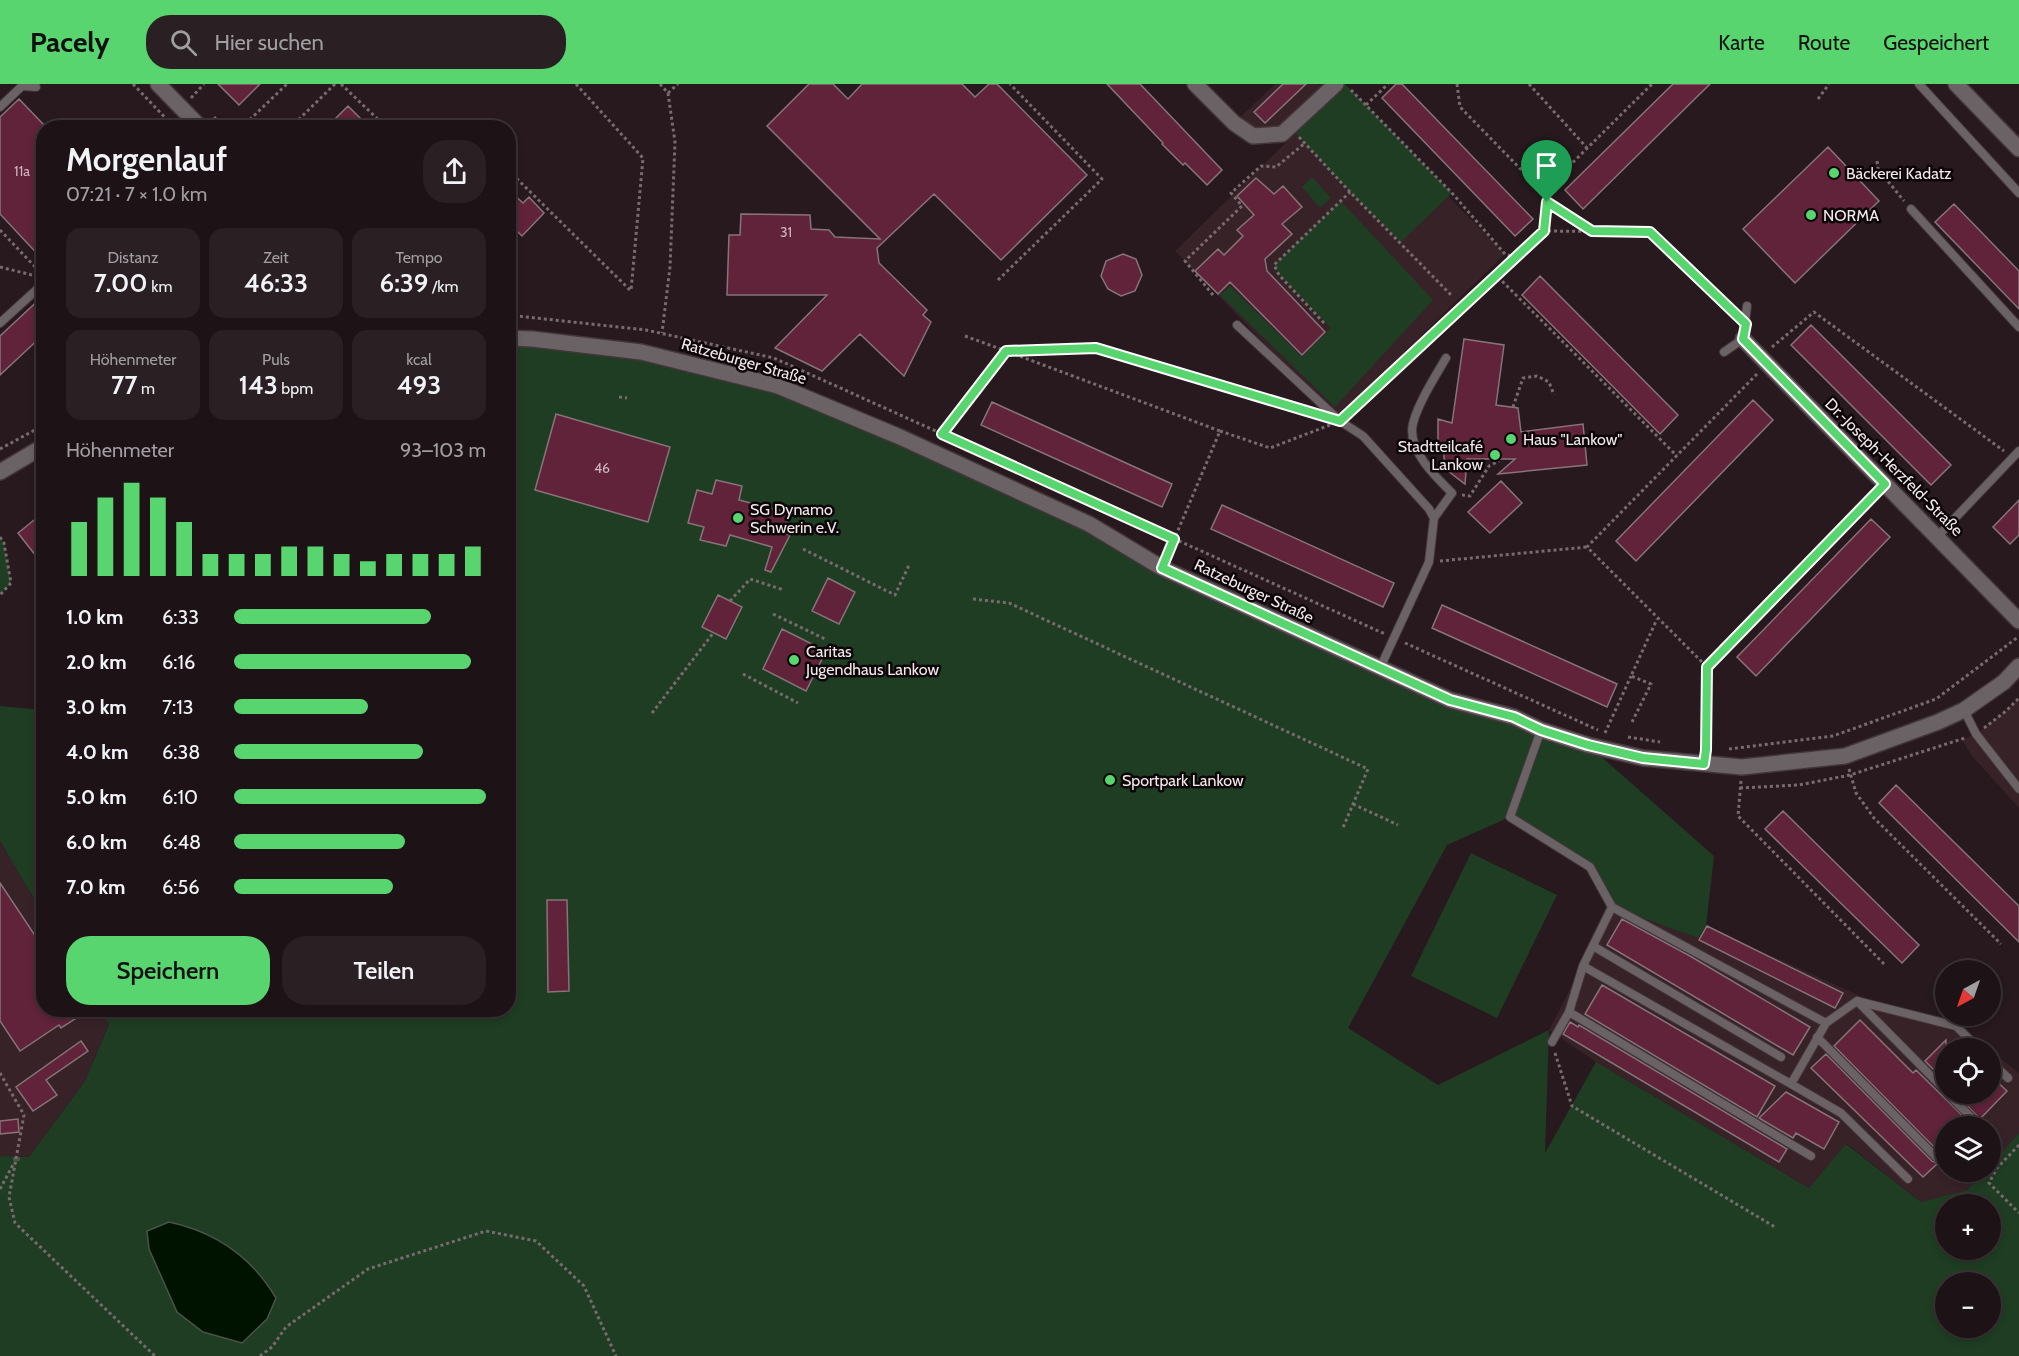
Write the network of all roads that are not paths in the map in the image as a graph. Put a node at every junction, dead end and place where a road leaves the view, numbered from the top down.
1 (158, 84) edge
2 (1195, 84) edge
3 (1336, 84) edge
4 (1919, 84) edge
5 (1956, 84) edge
6 (36, 87) dead end
7 (0, 107) edge
8 (193, 120) edge
9 (2019, 149) edge
10 (2019, 193) edge
11 (1911, 209) road end
12 (36, 290) edge
13 (1747, 306) dead end
14 (0, 322) edge
15 (1237, 325) dead end
16 (2019, 327) edge
17 (1745, 332) junction
18 (516, 338) edge
19 (1724, 352) dead end
20 (1446, 358) dead end
21 (36, 451) edge
22 (2019, 451) edge
23 (0, 472) edge
24 (1434, 518) junction
25 (1937, 537) junction
26 (2019, 621) edge
27 (2019, 666) edge
28 (1380, 668) junction
29 (1964, 710) junction
30 (1541, 730) junction
31 (2019, 789) edge
32 (1612, 907) junction
33 (1593, 946) junction
34 (1584, 966) junction
35 (1857, 1001) junction
36 (1569, 1012) junction
37 (1826, 1023) junction
38 (1817, 1037) junction
39 (1968, 1038) edge
40 (1552, 1042) road end
41 (1781, 1057) dead end
42 (2001, 1071) edge
43 (2008, 1078) dead end
44 (1935, 1080) edge
45 (1791, 1084) junction
46 (1959, 1104) edge
47 (1970, 1116) edge
48 (1811, 1156) dead end
49 (1935, 1156) edge
50 (1908, 1179) dead end

1 - 8 street
2 - 3 street
4 - 10 lane
5 - 9 street
6 - 7 lane
11 - 16 lane
12 - 14 lane
13 - 17 lane
15 - 24 lane
17 - 19 lane
17 - 25 street, Dr.-Joseph-Herzfeld-Straße
18 - 28 street, Ratzeburger Straße
20 - 24 lane
21 - 23 street
22 - 25 lane
24 - 28 lane
25 - 26 street, Dr.-Joseph-Herzfeld-Straße
27 - 29 street, Ratzeburger Straße
28 - 30 street, Ratzeburger Straße
29 - 30 street, Ratzeburger Straße
29 - 31 lane
30 - 32 lane
32 - 33 lane
32 - 37 lane
33 - 34 lane
33 - 41 lane
34 - 36 lane
34 - 45 lane
35 - 37 lane
35 - 39 lane
35 - 44 lane
36 - 40 lane
36 - 48 lane
37 - 38 lane
38 - 45 lane
38 - 49 lane
42 - 43 lane
45 - 50 lane
46 - 47 lane

